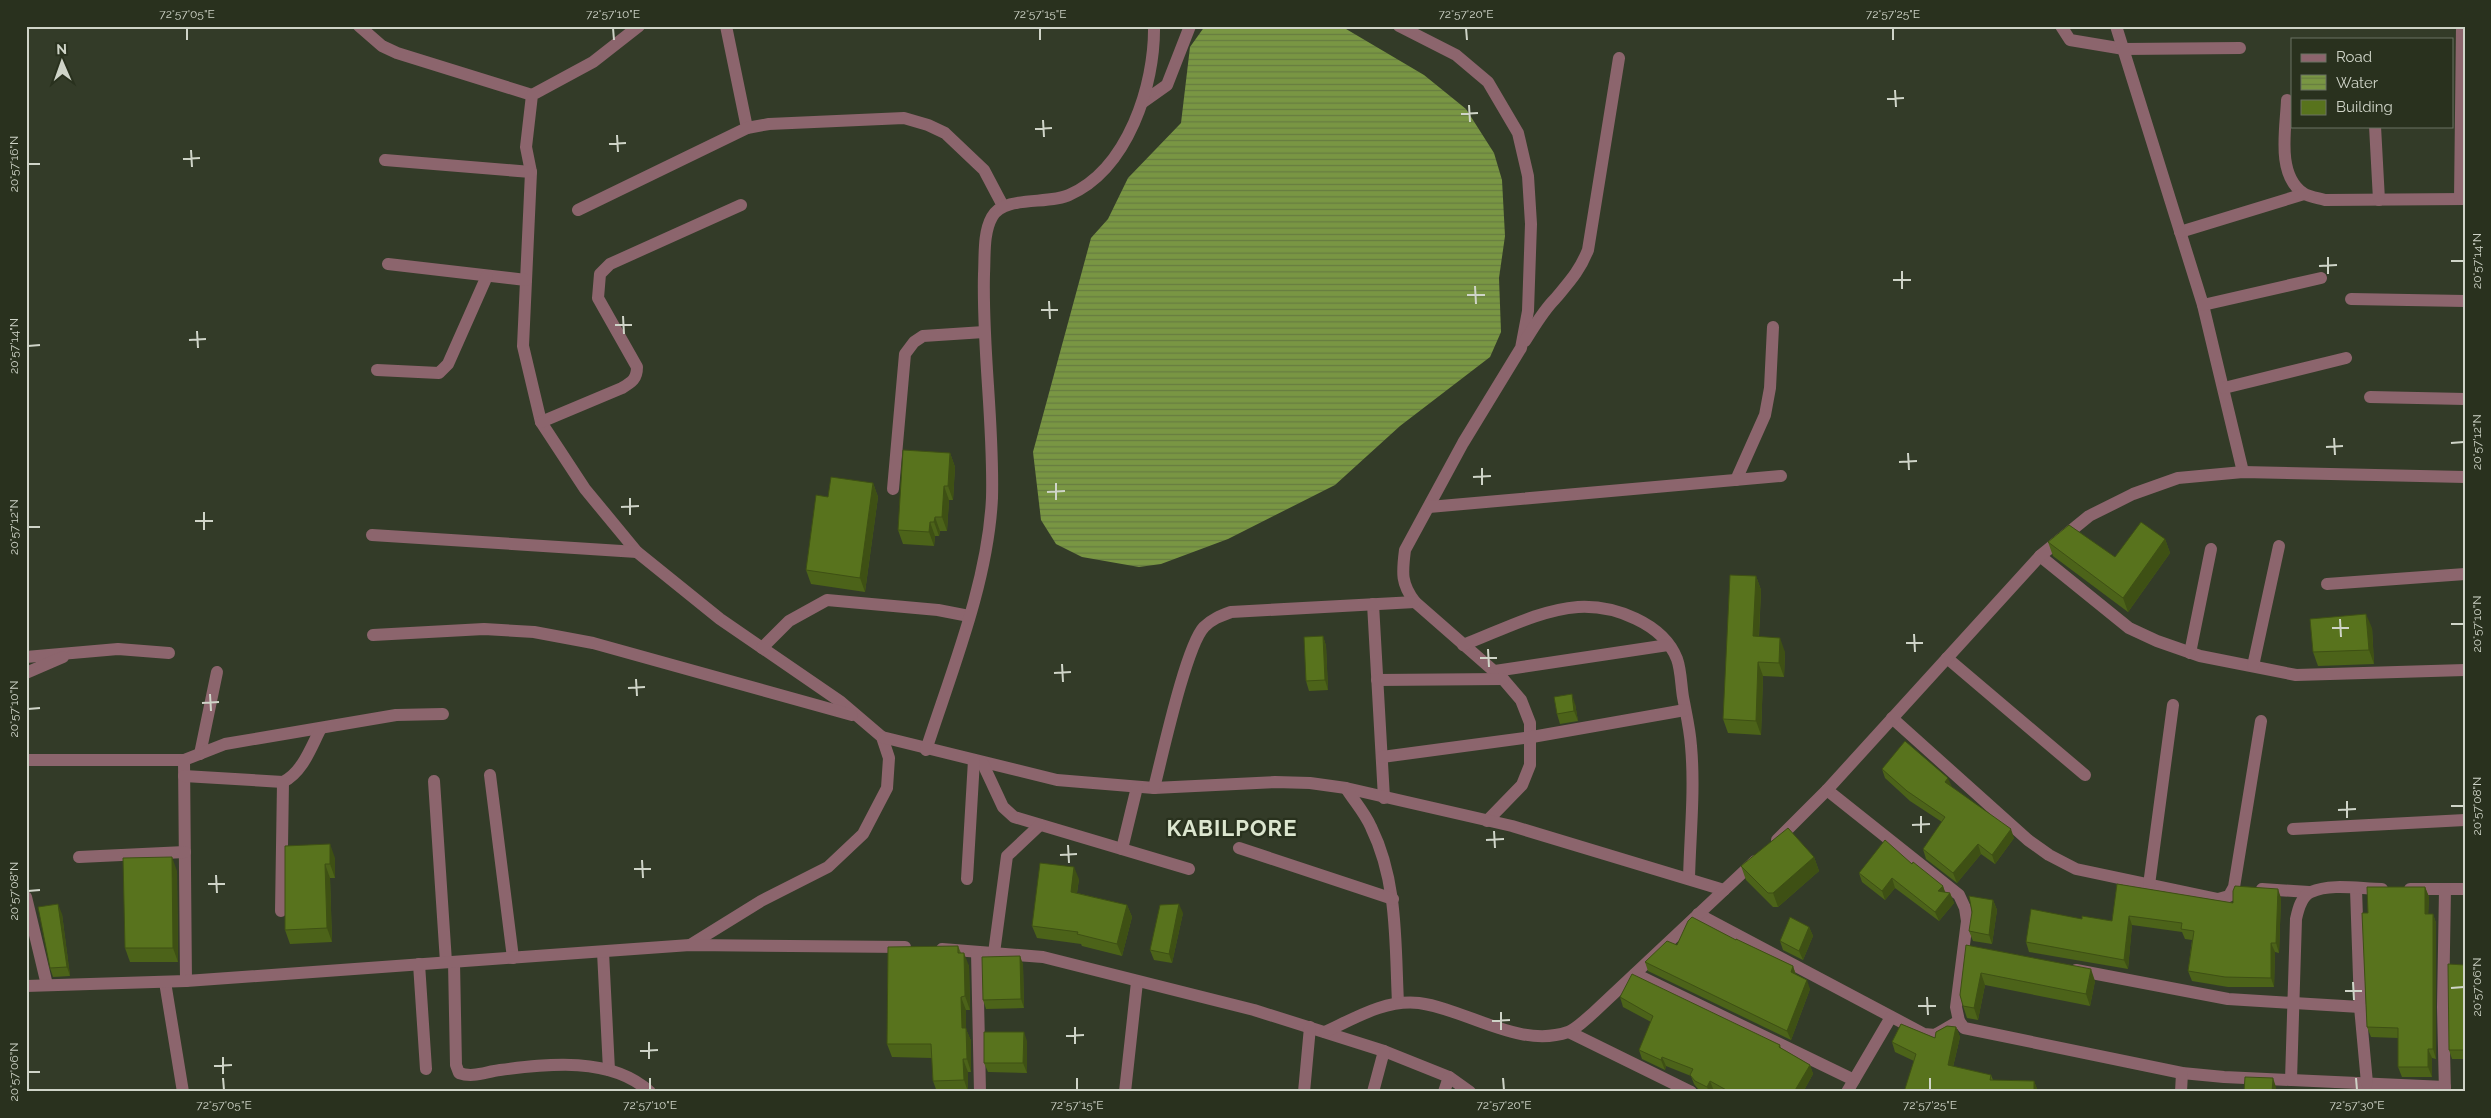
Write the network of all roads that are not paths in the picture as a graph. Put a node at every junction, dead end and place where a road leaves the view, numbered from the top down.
1 (359, 26) edge
2 (639, 26) edge
3 (726, 26) edge
4 (1154, 26) edge
5 (1190, 26) edge
6 (1399, 26) edge
7 (2061, 26) edge
8 (2116, 26) edge
9 (2462, 26) edge
10 (2240, 48) dead end
11 (2464, 48) edge
12 (2124, 49) junction
13 (1619, 58) dead end
14 (532, 94) junction
15 (2287, 100) dead end
16 (1143, 102) junction
17 (747, 128) junction
18 (2375, 128) edge
19 (386, 160) dead end
20 (531, 172) junction
21 (2304, 194) junction
22 (2463, 199) edge
23 (2379, 200) junction
24 (742, 205) dead end
25 (1003, 206) junction
26 (578, 210) dead end
27 (2180, 232) junction
28 (388, 264) dead end
29 (486, 276) junction
30 (2321, 278) dead end
31 (526, 280) junction
32 (2351, 299) dead end
33 (2465, 301) edge
34 (2203, 305) junction
35 (1772, 328) dead end
36 (984, 332) junction
37 (1521, 348) junction
38 (2346, 358) dead end
39 (377, 370) dead end
40 (2224, 388) junction
41 (2370, 397) dead end
42 (2465, 399) edge
43 (541, 422) junction
44 (2243, 472) junction
45 (1781, 476) dead end
46 (2465, 477) edge
47 (1736, 480) junction
48 (893, 489) dead end
49 (1429, 507) junction
50 (372, 535) dead end
51 (2279, 546) dead end
52 (2211, 549) dead end
53 (637, 552) junction
54 (2040, 556) junction
55 (2465, 574) edge
56 (2327, 584) dead end
57 (1415, 602) junction
58 (1373, 604) junction
59 (969, 616) junction
60 (374, 635) dead end
61 (1463, 645) junction
62 (1668, 645) junction
63 (762, 648) junction
64 (71, 653) junction
65 (169, 653) dead end
66 (2190, 653) junction
67 (26, 657) edge
68 (1947, 658) junction
69 (2253, 666) junction
70 (2465, 670) edge
71 (217, 672) dead end
72 (26, 674) edge
73 (1499, 675) junction
74 (1377, 680) junction
75 (2173, 705) dead end
76 (1686, 710) junction
77 (443, 714) dead end
78 (858, 717) junction
79 (1892, 718) junction
80 (2260, 722) dead end
81 (321, 728) junction
82 (882, 737) junction
83 (1532, 737) junction
84 (926, 750) junction
85 (200, 754) junction
86 (1382, 757) junction
87 (26, 760) edge
88 (184, 760) junction
89 (978, 762) junction
90 (490, 775) dead end
91 (2085, 775) dead end
92 (184, 776) junction
93 (434, 781) dead end
94 (283, 782) junction
95 (1137, 786) junction
96 (1154, 788) junction
97 (1346, 788) junction
98 (1827, 790) junction
99 (1384, 798) junction
100 (2465, 820) edge
101 (1487, 821) junction
102 (1040, 825) junction
103 (2294, 829) dead end
104 (1239, 848) dead end
105 (1122, 850) junction
106 (185, 852) junction
107 (79, 857) dead end
108 (1189, 869) dead end
109 (1689, 879) junction
110 (966, 880) dead end
111 (2149, 885) junction
112 (2244, 888) junction
113 (2356, 889) junction
114 (2444, 889) junction
115 (2465, 889) edge
116 (1724, 890) junction
117 (2310, 892) junction
118 (26, 897) edge
119 (1393, 898) junction
120 (281, 911) dead end
121 (1698, 914) junction
122 (690, 945) junction
123 (603, 952) junction
124 (977, 952) junction
125 (994, 953) junction
126 (513, 958) junction
127 (450, 962) junction
128 (419, 964) junction
129 (2068, 968) edge
130 (1635, 974) junction
131 (186, 981) junction
132 (165, 982) junction
133 (1138, 982) junction
134 (26, 986) edge
135 (47, 986) junction
136 (1398, 1003) junction
137 (2293, 1004) junction
138 (2360, 1007) junction
139 (1891, 1016) junction
140 (1959, 1021) junction
141 (1310, 1027) junction
142 (1325, 1032) junction
143 (1569, 1032) junction
144 (1384, 1051) junction
145 (426, 1069) dead end
146 (609, 1070) junction
147 (2182, 1073) junction
148 (1449, 1077) junction
149 (1854, 1080) junction
150 (2291, 1080) junction
151 (2366, 1083) junction
152 (2445, 1090) edge
153 (644, 1091) edge
154 (183, 1092) edge
155 (980, 1092) edge
156 (1125, 1092) edge
157 (1304, 1092) edge
158 (1374, 1092) edge
159 (1444, 1092) edge
160 (1470, 1092) edge
161 (1691, 1092) edge
162 (1847, 1092) edge
163 (2181, 1092) edge

1 - 14 street
2 - 14 street
3 - 17 street
4 - 16 street
5 - 16 street
6 - 37 street
7 - 12 street
8 - 12 street
9 - 11 street
10 - 12 street
11 - 22 street
12 - 27 street
13 - 37 street
14 - 20 street
15 - 21 street
16 - 25 street
17 - 25 street
17 - 26 street
18 - 23 street
19 - 20 street
20 - 31 street
21 - 23 street
21 - 27 street
22 - 23 street
24 - 43 street
25 - 36 street
27 - 34 street
28 - 29 street
29 - 31 street
29 - 39 street
30 - 34 street
31 - 43 street
32 - 33 street
34 - 40 street
35 - 47 street
36 - 48 street
36 - 59 street
37 - 49 street
38 - 40 street
40 - 44 street
41 - 42 street
43 - 53 street
44 - 46 street
44 - 54 street
45 - 47 street
47 - 49 street
49 - 57 street
50 - 53 street
51 - 69 street
52 - 66 street
53 - 63 street
54 - 66 street
54 - 68 street
55 - 56 street
57 - 58 street
57 - 61 street
58 - 74 street
58 - 96 street
59 - 63 street
59 - 84 street
60 - 78 street
61 - 62 street
61 - 73 street
62 - 73 street
62 - 76 street
63 - 78 street
64 - 65 street
64 - 67 street
64 - 72 street
66 - 69 street
68 - 79 street
68 - 91 street
69 - 70 street
71 - 85 street
73 - 74 street
73 - 83 street
74 - 86 street
75 - 111 street
76 - 83 street
76 - 109 street
77 - 81 street
78 - 82 street
79 - 98 street
79 - 111 street
80 - 112 street
81 - 85 street
81 - 94 street
82 - 84 street
82 - 122 street
83 - 86 street
83 - 101 street
84 - 89 street
85 - 88 street
86 - 99 street
87 - 88 street
88 - 92 street
89 - 95 street
89 - 102 street
89 - 110 street
90 - 126 street
92 - 94 street
92 - 106 street
93 - 127 street
94 - 120 street
95 - 96 street
95 - 105 street
96 - 97 street
97 - 99 street
97 - 119 street
98 - 116 street
98 - 140 street
99 - 101 street
100 - 103 street
101 - 109 street
102 - 105 street
102 - 125 street
104 - 119 street
105 - 108 street
106 - 107 street
106 - 131 street
109 - 116 street
111 - 112 street
112 - 117 street
113 - 114 street
113 - 117 street
113 - 138 street
114 - 115 street
114 - 152 street
116 - 121 street
117 - 137 street
118 - 135 street
119 - 136 street
121 - 130 street
121 - 139 street
122 - 123 street
122 - 124 street
123 - 126 street
123 - 146 street
124 - 125 street
124 - 155 street
125 - 133 street
126 - 127 street
127 - 128 street
127 - 146 street
128 - 131 street
128 - 145 street
129 - 137 street
130 - 143 street
130 - 149 street
131 - 132 street
132 - 135 street
132 - 154 street
133 - 141 street
133 - 156 street
134 - 135 street
136 - 142 street
136 - 143 street
137 - 138 street
137 - 150 street
138 - 151 street
139 - 140 street
139 - 149 street
140 - 147 street
141 - 142 street
141 - 157 street
142 - 144 street
143 - 161 street
144 - 148 street
144 - 158 street
146 - 153 street
147 - 150 street
147 - 163 street
148 - 159 street
148 - 160 street
149 - 162 street
150 - 151 street
151 - 152 street

